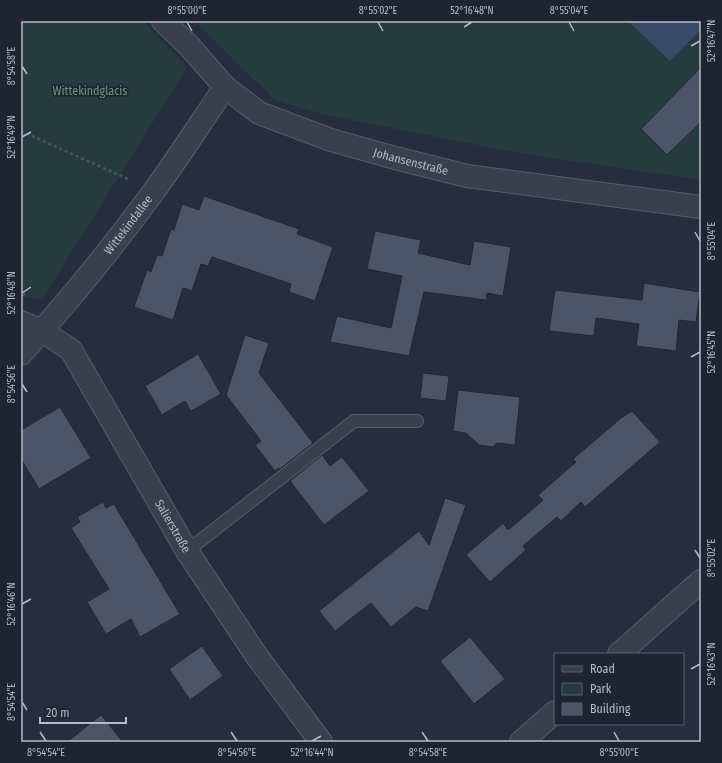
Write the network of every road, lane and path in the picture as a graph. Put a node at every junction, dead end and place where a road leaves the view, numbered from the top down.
1 (163, 21) edge
2 (225, 87) junction
3 (21, 131) edge
4 (155, 190) junction
5 (701, 207) edge
6 (21, 322) edge
7 (42, 331) junction
8 (21, 354) edge
9 (417, 421) dead end
10 (187, 551) junction
11 (701, 581) edge
12 (620, 653) edge
13 (554, 713) edge
14 (321, 742) edge
15 (521, 742) edge

1 - 2 street, Johansenstraße
2 - 4 street, Wittekindallee
2 - 5 street, Johansenstraße
3 - 4 path
4 - 7 street, Wittekindallee
6 - 7 street, Salierstraße
7 - 8 street, Wittekindallee
7 - 10 street, Salierstraße
9 - 10 lane
10 - 14 street, Salierstraße
11 - 12 street
13 - 15 street

